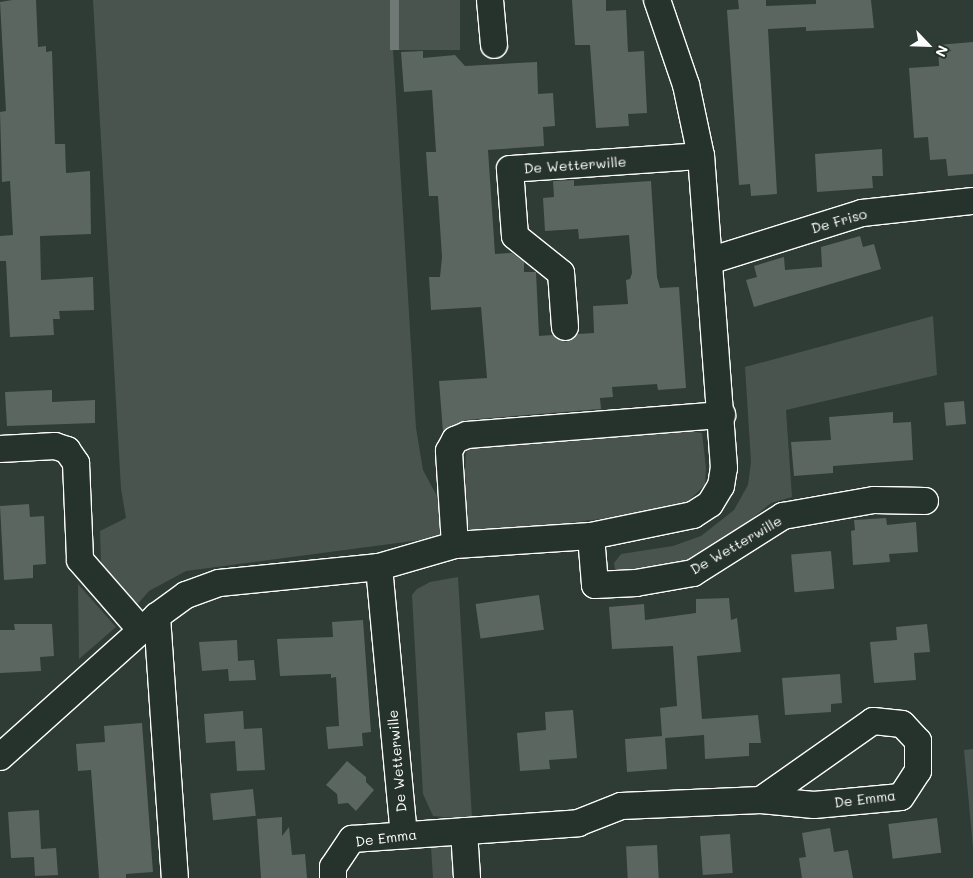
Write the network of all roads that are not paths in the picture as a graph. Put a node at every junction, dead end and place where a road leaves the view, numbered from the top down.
1 (490, 0) edge
2 (657, 0) edge
3 (494, 45) dead end
4 (701, 156) junction
5 (973, 201) edge
6 (710, 261) junction
7 (566, 327) dead end
8 (722, 415) junction
9 (0, 449) edge
10 (926, 501) dead end
11 (591, 536) junction
12 (455, 545) junction
13 (380, 567) junction
14 (149, 623) junction
15 (0, 757) edge
16 (761, 800) junction
17 (464, 831) junction
18 (404, 835) junction
19 (175, 878) edge
20 (334, 878) edge
21 (467, 878) edge

1 - 3 street
2 - 4 street
4 - 6 street
4 - 7 street, De Wetterwille
5 - 6 street, De Friso
6 - 8 street
8 - 11 street
8 - 12 street
9 - 14 street
10 - 11 street, De Wetterwille
11 - 12 street
12 - 13 street
13 - 14 street
13 - 18 street, De Wetterwille
14 - 15 street
14 - 19 street
16 - 16 street, De Emma
16 - 17 street, De Emma
17 - 18 street, De Emma
17 - 21 street
18 - 20 street, De Emma

